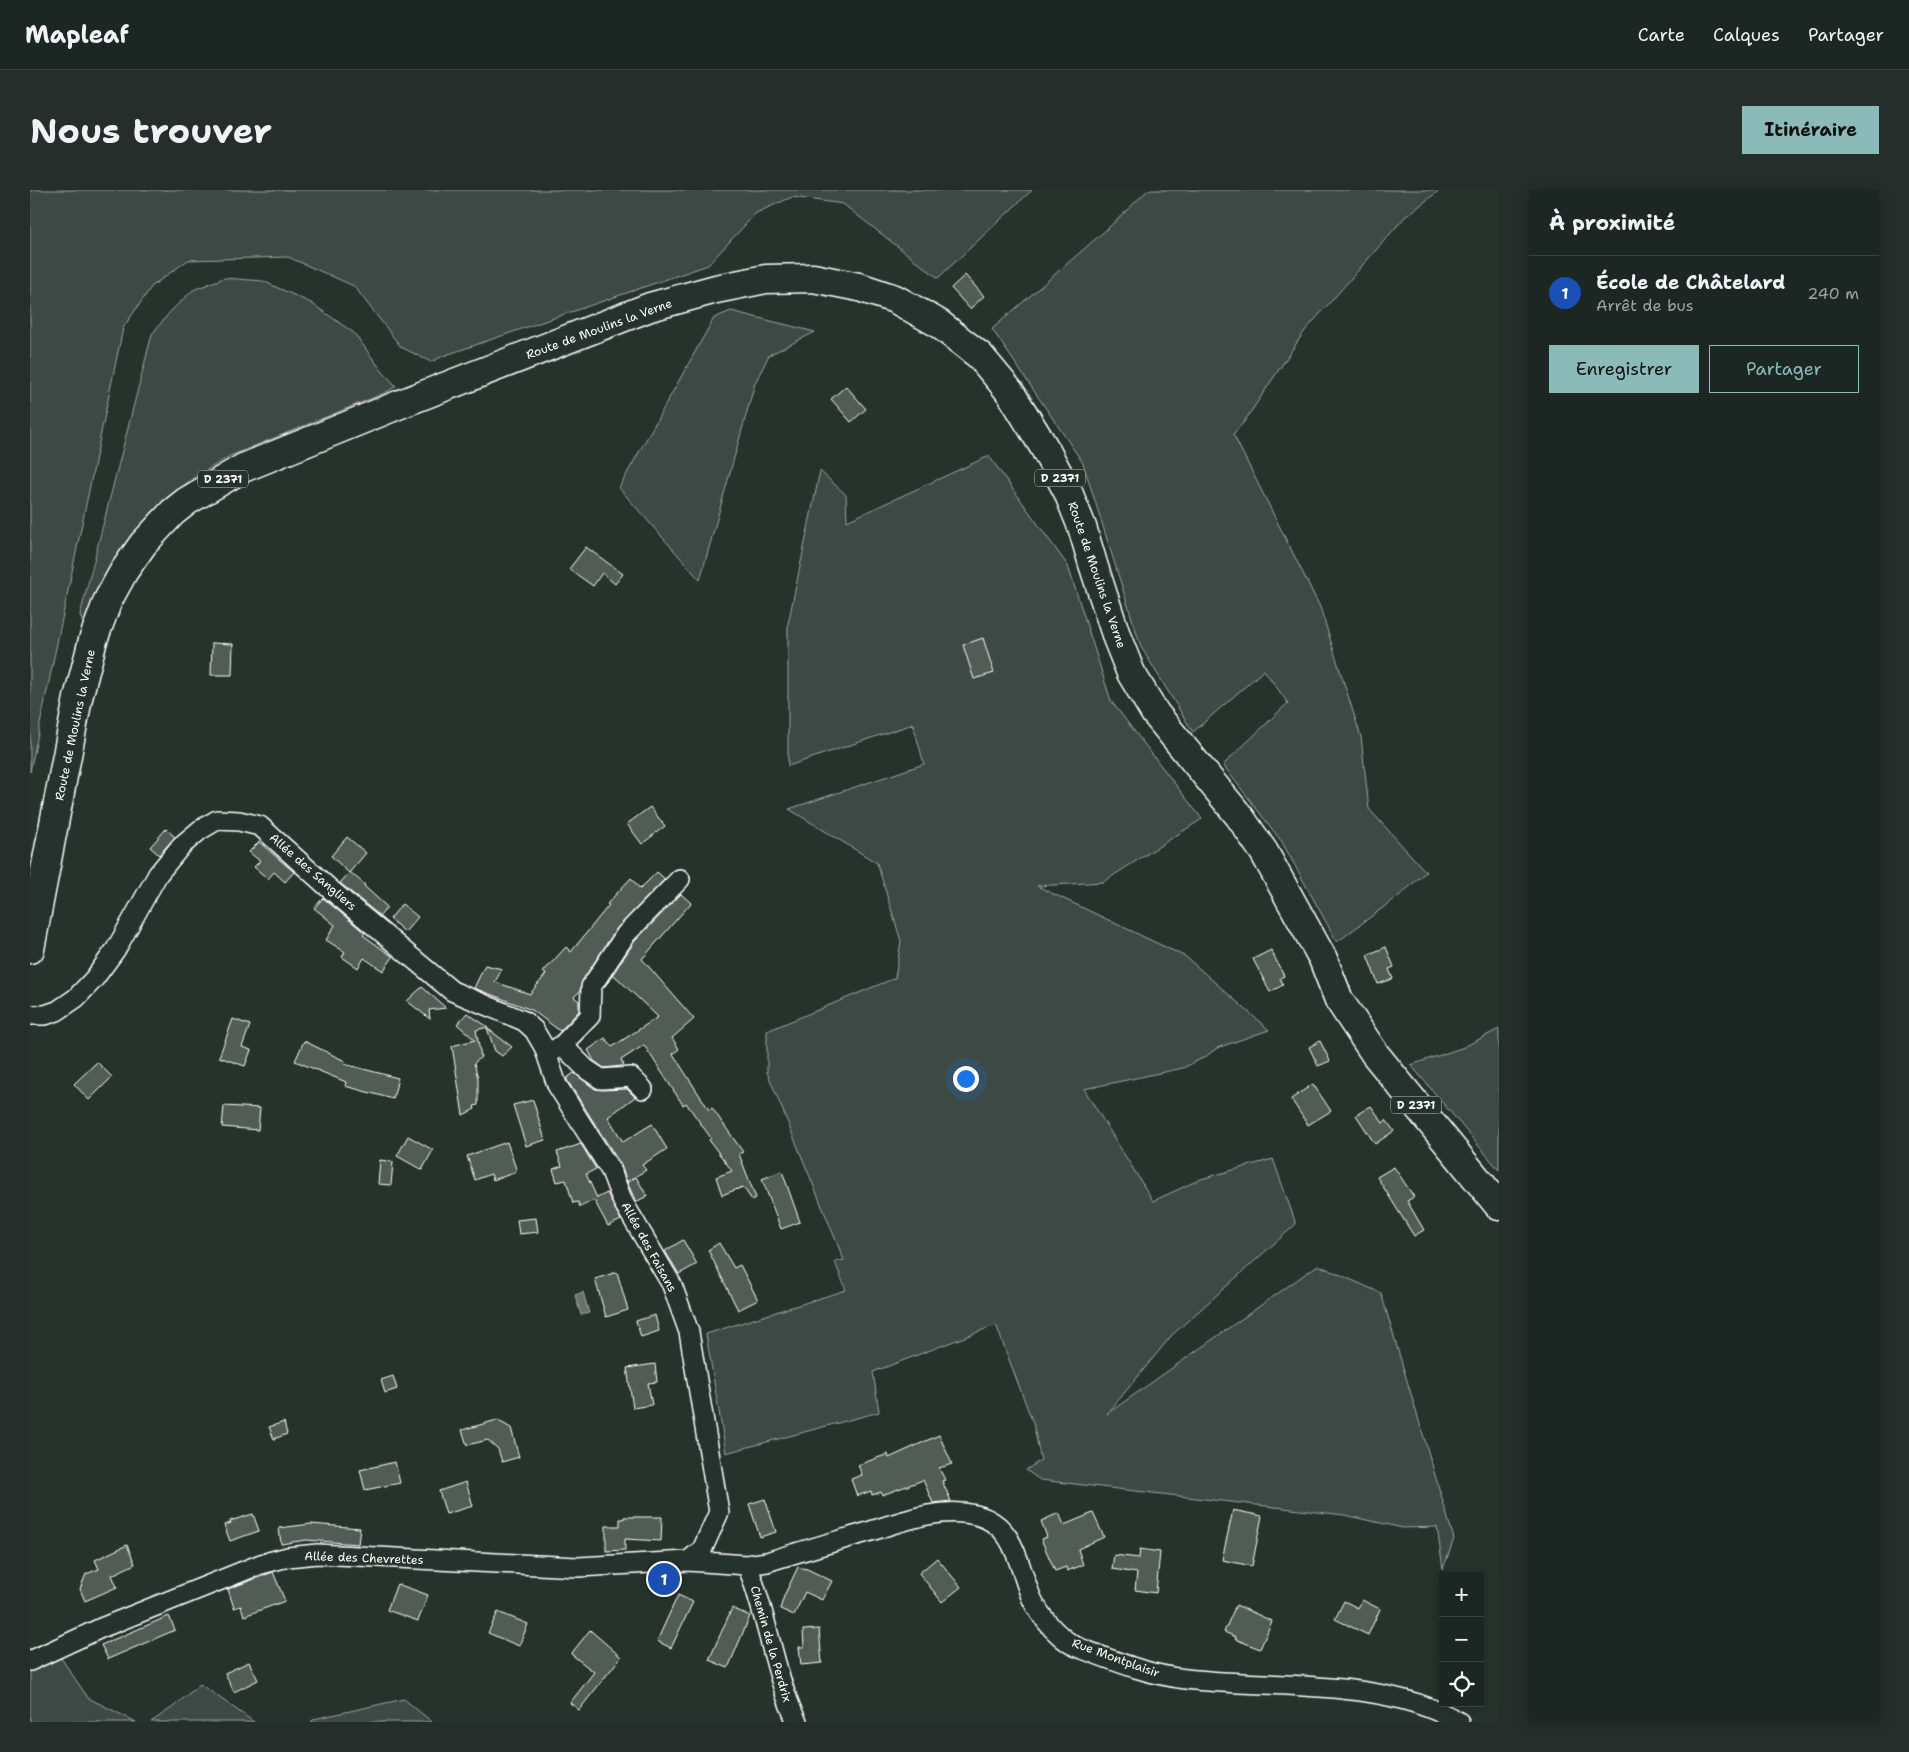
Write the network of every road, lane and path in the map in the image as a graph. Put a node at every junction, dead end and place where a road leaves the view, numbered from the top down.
1 (680, 878) dead end
2 (30, 949) edge
3 (30, 1015) edge
4 (554, 1050) junction
5 (557, 1085) joint
6 (644, 1089) dead end
7 (1499, 1206) edge
8 (688, 1561) junction
9 (750, 1564) junction
10 (30, 1661) edge
11 (797, 1722) edge
12 (1459, 1722) edge

1 - 4 street
2 - 7 main road, Route de Moulins la Verne / D 2371
3 - 4 street, Allée des Sangliers
4 - 5 street, Allée des Sangliers
4 - 6 street
5 - 8 street, Allée des Faisans
8 - 9 street, Allée des Chevrettes
8 - 10 street, Allée des Chevrettes
9 - 11 street, Chemin de la Perdrix
9 - 12 street, Rue Montplaisir

